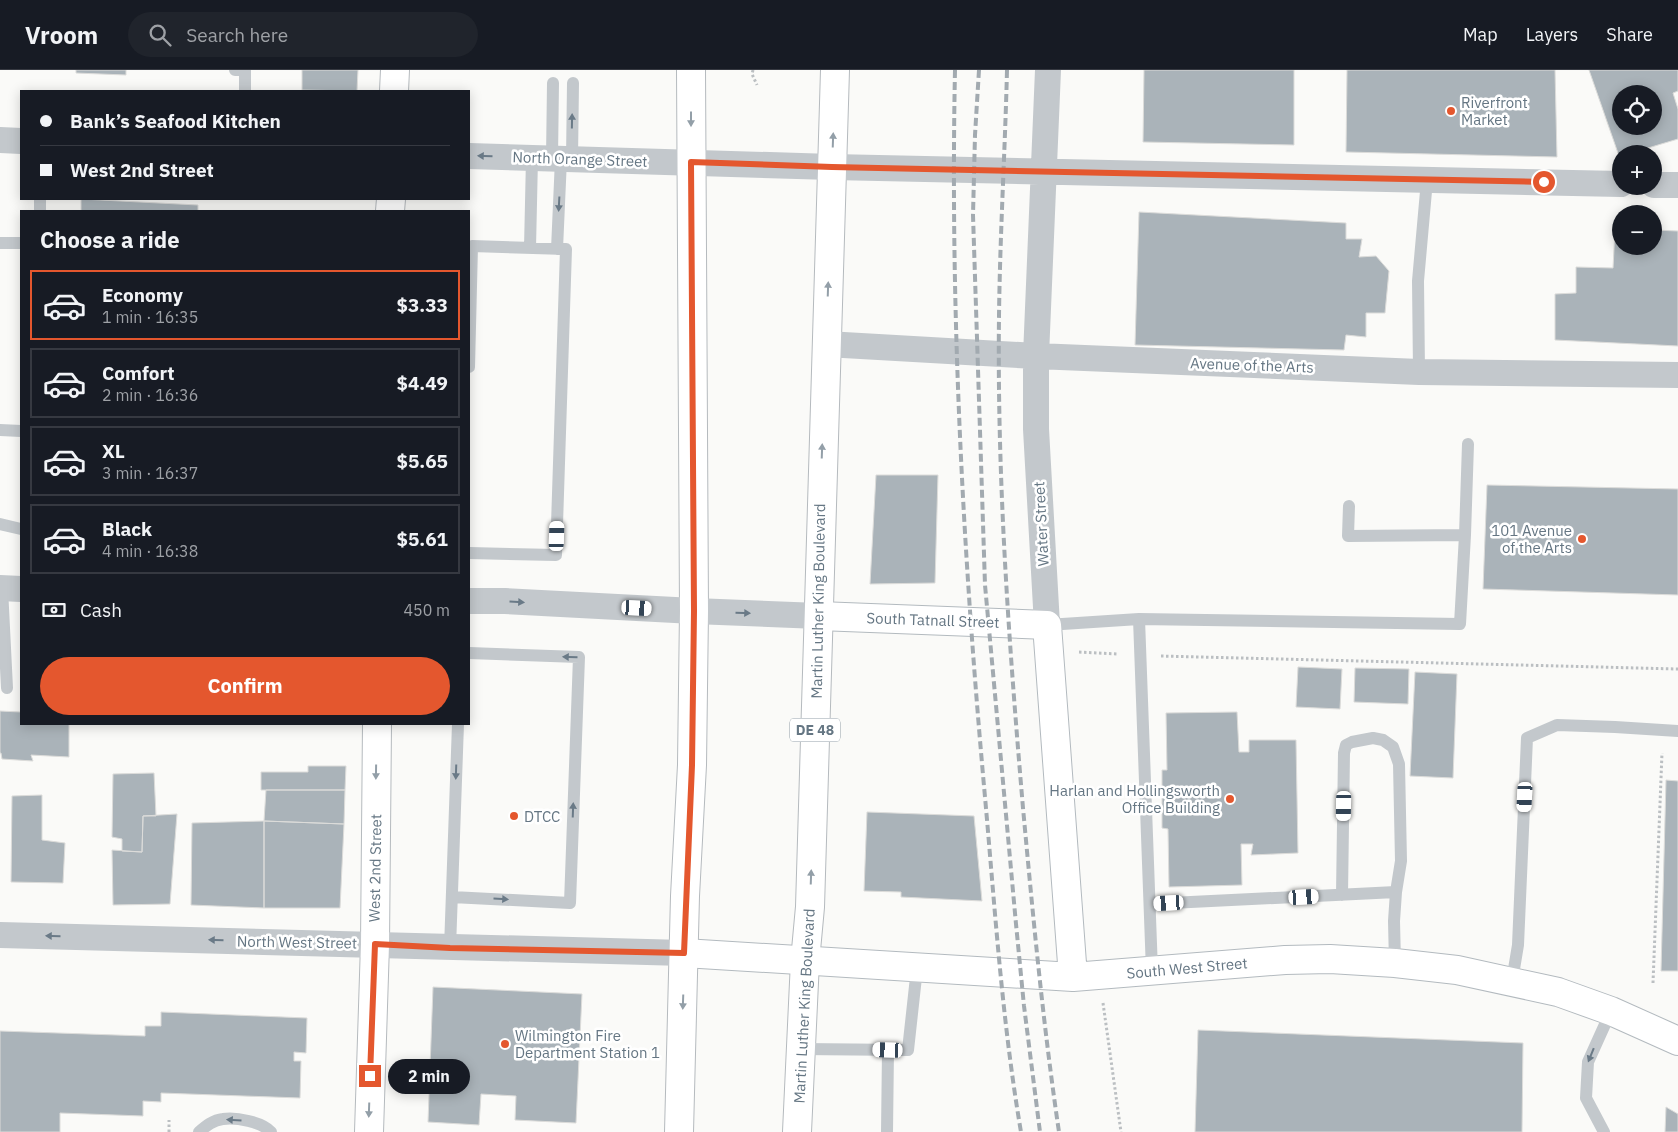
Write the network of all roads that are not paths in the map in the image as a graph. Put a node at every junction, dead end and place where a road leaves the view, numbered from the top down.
1 (235, 70) edge
2 (395, 70) edge
3 (690, 70) edge
4 (835, 70) edge
5 (1048, 70) edge
6 (553, 83) dead end
7 (573, 83) dead end
8 (244, 90) edge
9 (394, 90) edge
10 (0, 140) edge
11 (20, 141) edge
12 (470, 156) edge
13 (554, 158) junction
14 (691, 162) junction
15 (832, 167) junction
16 (1044, 171) junction
17 (1427, 180) junction
18 (1612, 184) edge
19 (1662, 185) edge
20 (1678, 185) edge
21 (0, 243) edge
22 (20, 243) edge
23 (530, 248) junction
24 (557, 249) junction
25 (470, 327) edge
26 (826, 344) junction
27 (1036, 356) junction
28 (1419, 372) junction
29 (1678, 375) edge
30 (0, 430) edge
31 (20, 432) edge
32 (1468, 444) dead end
33 (1348, 506) dead end
34 (0, 524) edge
35 (20, 529) edge
36 (1464, 535) junction
37 (470, 553) edge
38 (8, 588) edge
39 (470, 601) edge
40 (694, 611) junction
41 (819, 616) junction
42 (1138, 619) junction
43 (1048, 638) junction
44 (470, 653) edge
45 (7, 688) dead end
46 (377, 725) edge
47 (458, 725) edge
48 (1678, 731) edge
49 (1396, 892) junction
50 (1342, 895) junction
51 (452, 897) junction
52 (1150, 904) junction
53 (0, 935) edge
54 (375, 944) junction
55 (450, 948) junction
56 (684, 953) junction
57 (805, 960) junction
58 (1395, 963) junction
59 (917, 968) junction
60 (1152, 971) junction
61 (1086, 976) junction
62 (1512, 981) junction
63 (1611, 1011) junction
64 (1678, 1041) edge
65 (800, 1049) junction
66 (888, 1050) junction
67 (198, 1132) edge
68 (271, 1132) edge
69 (369, 1132) edge
70 (679, 1132) edge
71 (797, 1132) edge
72 (887, 1132) edge
73 (1604, 1132) edge

1 - 8 lane
2 - 9 main road
3 -> 14 main road
15 -> 4 main road, Martin Luther King Boulevard / DE 48
5 - 16 street, Water Street
6 - 13 lane
13 -> 7 lane
10 - 11 street
13 -> 12 street, North Orange Street
13 - 14 street, North Orange Street
13 - 23 lane
13 -> 24 lane
14 - 15 street, North Orange Street
14 - 40 main road
15 - 16 street, North Orange Street
26 -> 15 main road, Martin Luther King Boulevard / DE 48
16 - 17 street, North Orange Street
16 - 27 street, Water Street
17 - 18 street, North Orange Street
17 - 28 lane
19 - 20 street
21 - 22 lane
23 - 24 lane
23 - 25 lane
24 - 37 lane
26 - 27 street, Avenue of the Arts
41 -> 26 main road, Martin Luther King Boulevard / DE 48
27 - 28 street, Avenue of the Arts
27 - 43 street, Water Street
28 - 29 street, Avenue of the Arts
30 - 31 lane
32 - 36 lane
33 - 36 lane
34 - 35 lane
36 - 42 lane
38 - 45 lane
39 -> 40 street
40 -> 41 street
40 - 56 main road
41 - 43 main road, South Tatnall Street
57 -> 41 main road, Martin Luther King Boulevard / DE 48
42 - 43 lane
42 - 52 lane
43 - 61 main road, Water Street
51 -> 44 lane
46 -> 54 main road, West 2nd Street
47 -> 51 lane
48 - 62 lane
49 - 50 lane
49 - 50 lane
49 - 58 lane
50 - 52 lane
51 - 55 lane
52 - 60 lane
54 -> 53 street, North West Street
54 - 55 street, North West Street
54 -> 69 main road, West 2nd Street
55 - 56 street, North West Street
56 - 57 main road, South West Street
56 -> 70 main road
57 - 59 main road, South West Street
57 - 65 main road, Martin Luther King Boulevard / DE 48
58 - 60 main road, South West Street
58 - 62 main road, South West Street
59 - 61 main road, South West Street
59 - 66 lane
60 - 61 main road, South West Street
62 - 63 main road, South West Street
63 - 64 main road, South West Street
63 -> 73 lane
65 - 66 lane
65 - 71 main road, Martin Luther King Boulevard / DE 48
66 - 72 lane
68 -> 67 lane

